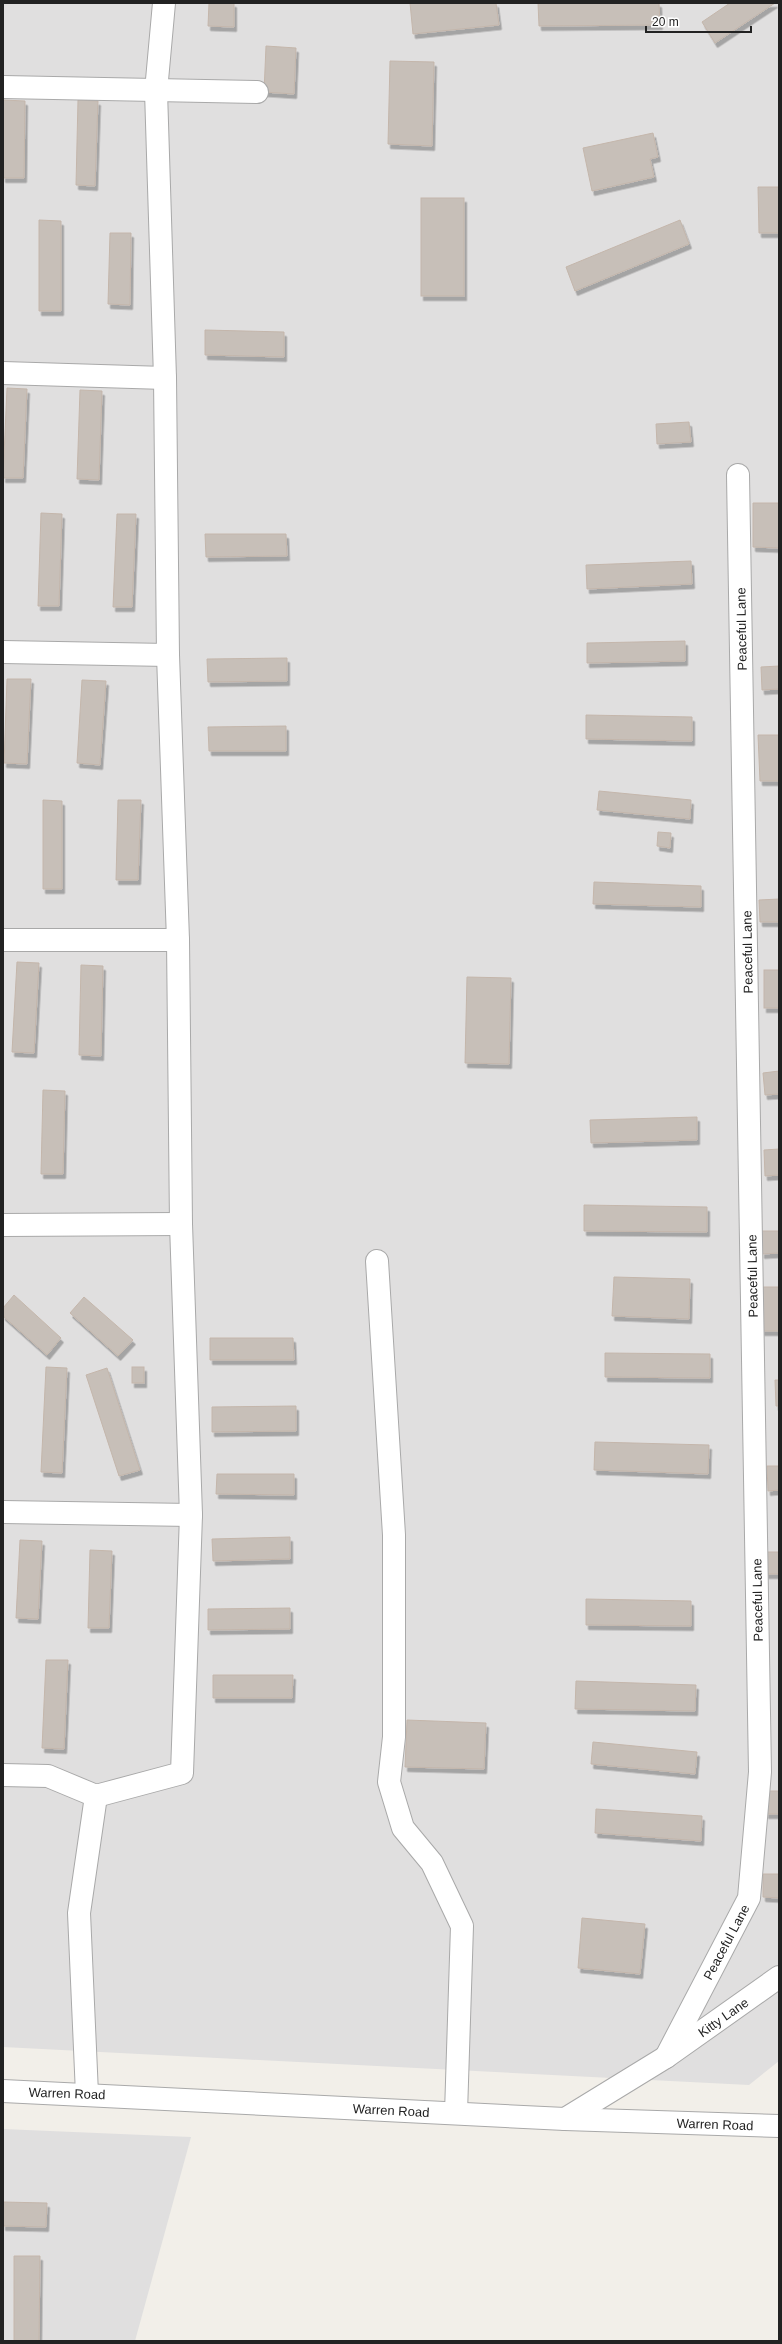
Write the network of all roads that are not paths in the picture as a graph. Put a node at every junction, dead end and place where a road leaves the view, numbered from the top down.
1 (164, 3) edge
2 (3, 87) edge
3 (156, 91) junction
4 (257, 92) dead end
5 (3, 372) edge
6 (165, 378) junction
7 (738, 475) dead end
8 (3, 652) edge
9 (168, 655) junction
10 (3, 940) edge
11 (178, 940) junction
12 (181, 1224) junction
13 (3, 1225) edge
14 (377, 1261) dead end
15 (3, 1512) edge
16 (191, 1515) junction
17 (3, 1775) edge
18 (96, 1796) junction
19 (779, 1977) edge
20 (666, 2057) junction
21 (3, 2091) edge
22 (87, 2094) junction
23 (456, 2113) junction
24 (565, 2119) junction
25 (779, 2126) edge

1 - 3 street
2 - 3 street
3 - 4 street
3 - 6 street
5 - 6 street
6 - 9 street
7 - 20 street, Peaceful Lane
8 - 9 street
9 - 11 street
10 - 11 street
11 - 12 street
12 - 13 street
12 - 16 street
14 - 23 street
15 - 16 street
16 - 18 street
17 - 18 street
18 - 22 street
19 - 20 street, Kitty Lane
20 - 24 street, Kitty Lane
21 - 22 street, Warren Road
22 - 23 street, Warren Road
23 - 24 street, Warren Road
24 - 25 street, Warren Road

